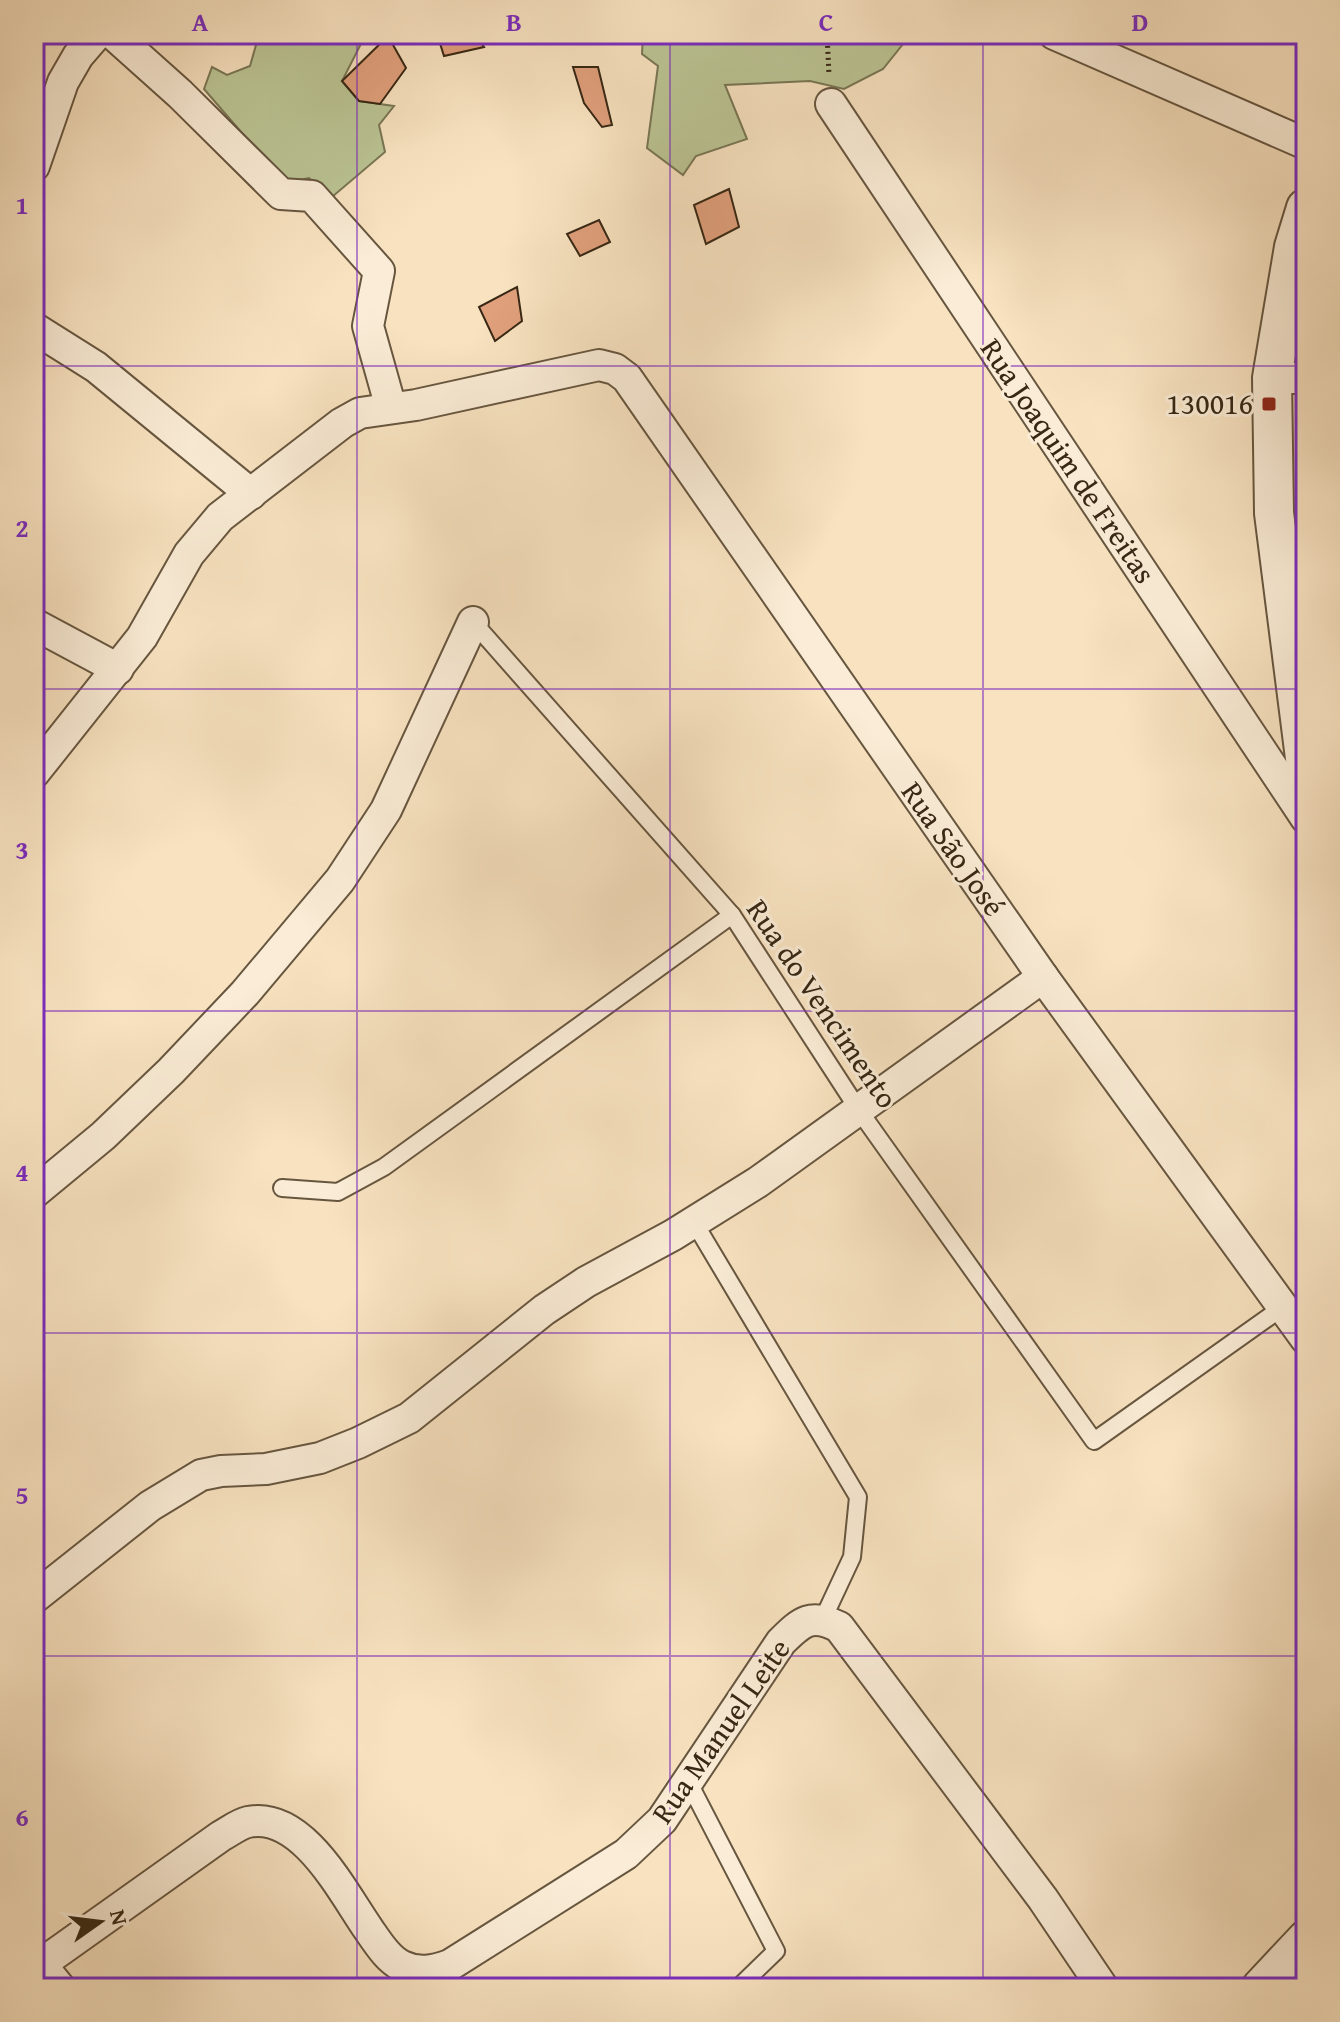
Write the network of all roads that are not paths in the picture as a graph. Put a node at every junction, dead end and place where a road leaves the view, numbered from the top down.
1 (97, 34) edge
2 (113, 34) edge
3 (1054, 34) edge
4 (831, 104) road end
5 (1306, 144) edge
6 (34, 166) edge
7 (1306, 208) edge
8 (34, 328) edge
9 (1289, 378) edge
10 (391, 408) junction
11 (251, 494) junction
12 (473, 622) joint
13 (34, 624) edge
14 (118, 669) junction
15 (1306, 766) edge
16 (34, 773) edge
17 (1306, 818) edge
18 (732, 915) junction
19 (1043, 977) junction
20 (858, 1109) junction
21 (282, 1188) dead end
22 (34, 1193) edge
23 (694, 1222) junction
24 (1283, 1307) junction
25 (1306, 1339) edge
26 (34, 1598) edge
27 (831, 1623) junction
28 (689, 1783) junction
29 (1306, 1940) edge
30 (36, 1963) edge
31 (60, 1988) edge
32 (738, 1988) edge
33 (1103, 1988) edge
34 (1261, 1988) edge

1 - 6 street
2 - 10 street
3 - 5 street
4 - 17 street, Rua Joaquim de Freitas
7 - 9 street
8 - 11 street
9 - 15 street
10 - 11 street
10 - 19 street, Rua São José
11 - 14 street
12 - 18 lane, Rua do Vencimento
12 - 22 street
13 - 14 street
14 - 16 street
18 - 20 lane, Rua do Vencimento
18 - 21 lane
19 - 20 street
19 - 24 street, Rua São José
20 - 23 street
20 - 24 lane, Rua do Vencimento
23 - 26 street
23 - 27 lane
24 - 25 street, Rua São José
27 - 28 street, Rua Manuel Leite
27 - 33 street
28 - 30 street, Rua Manuel Leite
28 - 32 lane
29 - 34 street
30 - 31 street

